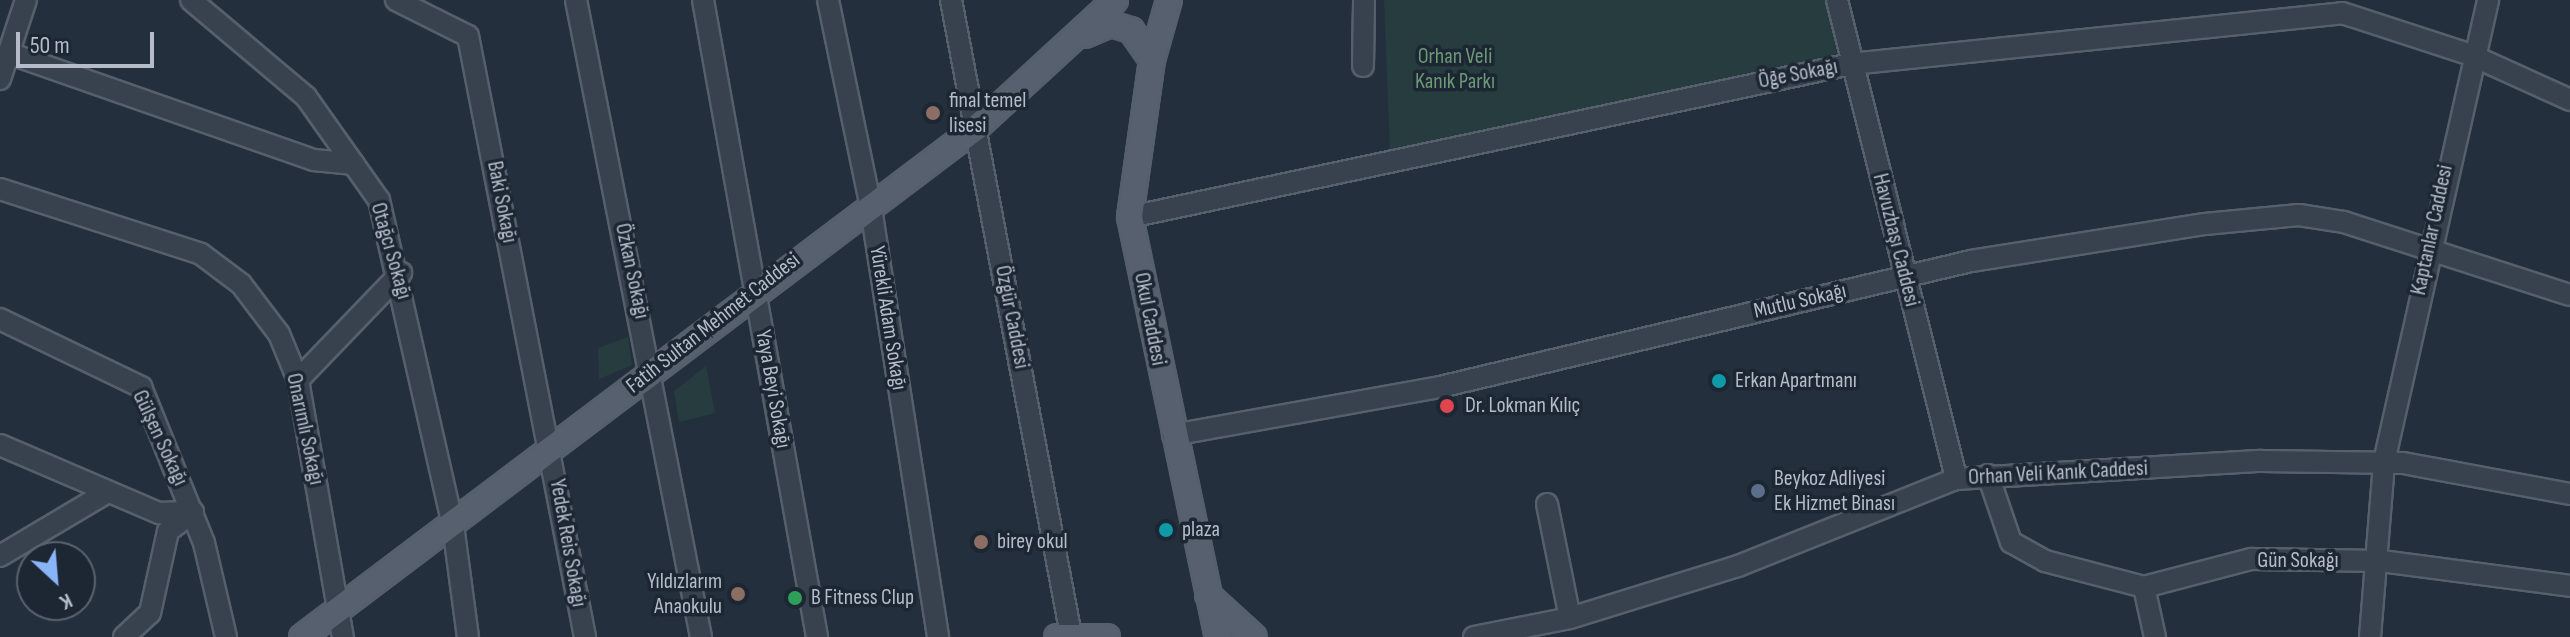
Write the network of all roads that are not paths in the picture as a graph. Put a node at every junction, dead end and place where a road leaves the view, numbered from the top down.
1 (26, 0) edge
2 (191, 0) edge
3 (396, 0) edge
4 (576, 0) edge
5 (703, 0) edge
6 (828, 0) edge
7 (951, 0) edge
8 (1115, 0) edge
9 (1169, 0) edge
10 (1364, 0) edge
11 (1837, 0) edge
12 (2488, 0) edge
13 (1083, 36) junction
14 (11, 54) junction
15 (2471, 55) junction
16 (1152, 60) junction
17 (1851, 64) junction
18 (1363, 66) dead end
19 (0, 79) edge
20 (2570, 100) edge
21 (976, 128) junction
22 (354, 164) junction
23 (0, 189) edge
24 (870, 202) junction
25 (1130, 217) junction
26 (2428, 247) junction
27 (401, 273) junction
28 (1905, 276) junction
29 (755, 288) junction
30 (2570, 295) edge
31 (0, 319) edge
32 (654, 371) junction
33 (298, 380) junction
34 (1173, 435) junction
35 (0, 445) edge
36 (551, 449) junction
37 (2384, 462) junction
38 (1988, 475) junction
39 (1956, 479) junction
40 (106, 493) junction
41 (2570, 494) edge
42 (1547, 504) dead end
43 (193, 512) junction
44 (453, 525) junction
45 (0, 556) edge
46 (2381, 561) junction
47 (2570, 586) edge
48 (2144, 587) junction
49 (1208, 595) junction
50 (339, 608) junction
51 (1570, 618) junction
52 (1064, 636) edge
53 (124, 637) edge
54 (226, 637) edge
55 (302, 637) edge
56 (343, 637) edge
57 (468, 637) edge
58 (585, 637) edge
59 (701, 637) edge
60 (817, 637) edge
61 (938, 637) edge
62 (1107, 637) edge
63 (1218, 637) edge
64 (1254, 637) edge
65 (1474, 637) edge
66 (2155, 637) edge
67 (2370, 637) edge

1 - 14 street
2 - 22 street, Otağcı Sokağı
3 - 36 street, Baki Sokağı
4 - 32 street, Özkan Sokağı
5 - 29 street, Yaya Beyi Sokağı
6 - 24 street, Yürekli Adam Sokağı
7 - 21 street, Özgür Caddesi
8 - 13 main road, Fatih Sultan Mehmet Caddesi
9 - 16 main road, Okul Caddesi
10 - 18 street
11 - 17 street, Havuzbaşı Caddesi
12 - 15 street, Kaptanlar Caddesi
13 - 16 main road
13 - 21 main road, Fatih Sultan Mehmet Caddesi
14 - 19 street
14 - 22 street
15 - 17 street, Öḡe Sokağı
15 - 20 street, Öḡe Sokağı
15 - 26 street, Kaptanlar Caddesi
16 - 25 main road, Okul Caddesi
17 - 25 street, Öḡe Sokağı
17 - 28 street, Havuzbaşı Caddesi
21 - 24 main road, Fatih Sultan Mehmet Caddesi
21 - 52 street, Özgür Caddesi
22 - 27 street, Otağcı Sokağı
23 - 33 street, Onarımlı Sokağı
24 - 29 main road, Fatih Sultan Mehmet Caddesi
24 - 61 street, Yürekli Adam Sokağı
25 - 34 main road, Okul Caddesi
26 - 28 street, Mutlu Sokağı
26 - 30 street, Mutlu Sokağı
26 - 37 street, Kaptanlar Caddesi
27 - 33 street
27 - 44 street, Otağcı Sokağı
28 - 34 street, Mutlu Sokağı
28 - 39 street, Havuzbaşı Caddesi
29 - 32 main road, Fatih Sultan Mehmet Caddesi
29 - 60 street, Yaya Beyi Sokağı
31 - 43 street, Gülşen Sokağı
32 - 36 main road, Fatih Sultan Mehmet Caddesi
32 - 59 street, Özkan Sokağı
33 - 50 street, Onarımlı Sokağı
34 - 49 main road, Okul Caddesi
35 - 40 street
36 - 44 main road, Fatih Sultan Mehmet Caddesi
36 - 58 street, Yedek Reis Sokağı
37 - 38 street, Orhan Veli Kanık Caddesi
37 - 41 street, Orhan Veli Kanık Caddesi
37 - 46 street, Kaptanlar Caddesi
38 - 39 street, Orhan Veli Kanık Caddesi
38 - 48 street, Gün Sokağı
39 - 51 street, Orhan Veli Kanık Caddesi
40 - 43 street
40 - 45 street
42 - 51 street
43 - 53 street
43 - 54 street, Gülşen Sokağı
44 - 50 main road, Fatih Sultan Mehmet Caddesi
44 - 57 street, Otağcı Sokağı
46 - 47 street, Gün Sokağı
46 - 48 street, Gün Sokağı
46 - 67 street, Kaptanlar Caddesi
48 - 66 street
49 - 63 main road, Okul Caddesi
49 - 64 main road
50 - 55 main road, Fatih Sultan Mehmet Caddesi
50 - 56 street, Onarımlı Sokağı
51 - 65 street, Orhan Veli Kanık Caddesi
52 - 62 main road

